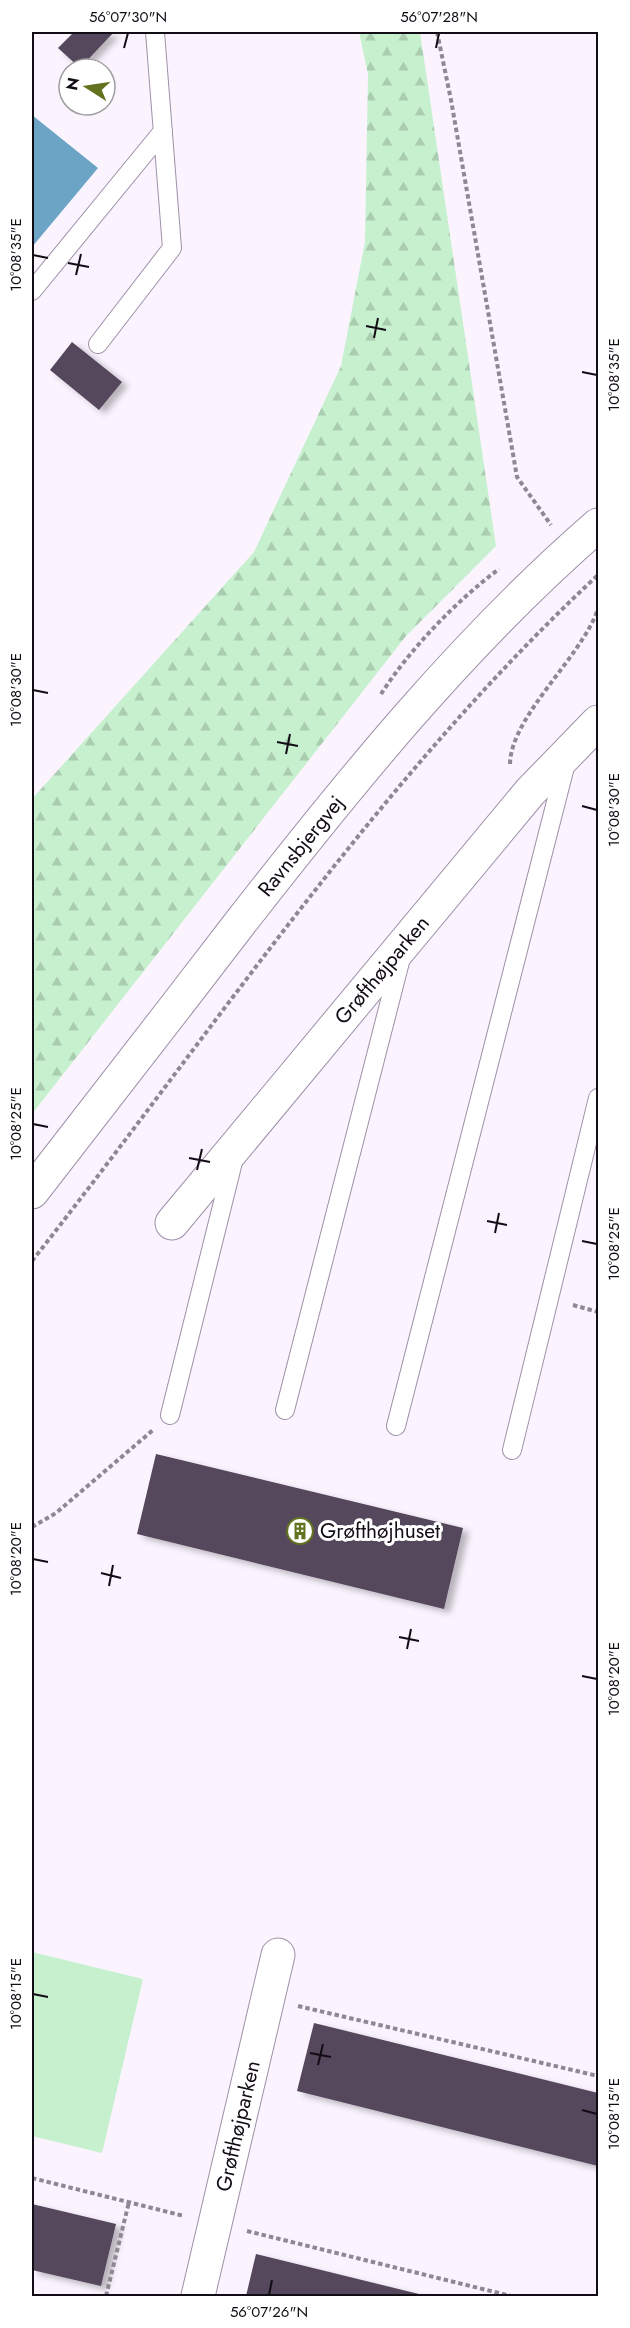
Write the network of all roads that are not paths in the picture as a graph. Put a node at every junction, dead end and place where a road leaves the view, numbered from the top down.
1 (155, 32) edge
2 (163, 131) junction
3 (32, 291) edge
4 (98, 344) dead end
5 (598, 525) edge
6 (598, 722) edge
7 (569, 752) junction
8 (405, 941) junction
9 (598, 1098) edge
10 (238, 1142) junction
11 (32, 1192) edge
12 (172, 1223) dead end
13 (285, 1410) dead end
14 (170, 1415) road end
15 (396, 1426) dead end
16 (512, 1450) dead end
17 (278, 1955) dead end
18 (198, 2296) edge

1 - 2 lane
2 - 3 lane
2 - 4 lane
5 - 11 street, Ravnsbjergvej
6 - 7 street, Grøfthøjparken
7 - 8 street, Grøfthøjparken
7 - 15 lane
8 - 10 street, Grøfthøjparken
8 - 13 lane
9 - 16 lane
10 - 12 street, Grøfthøjparken
10 - 14 lane
17 - 18 street, Grøfthøjparken

